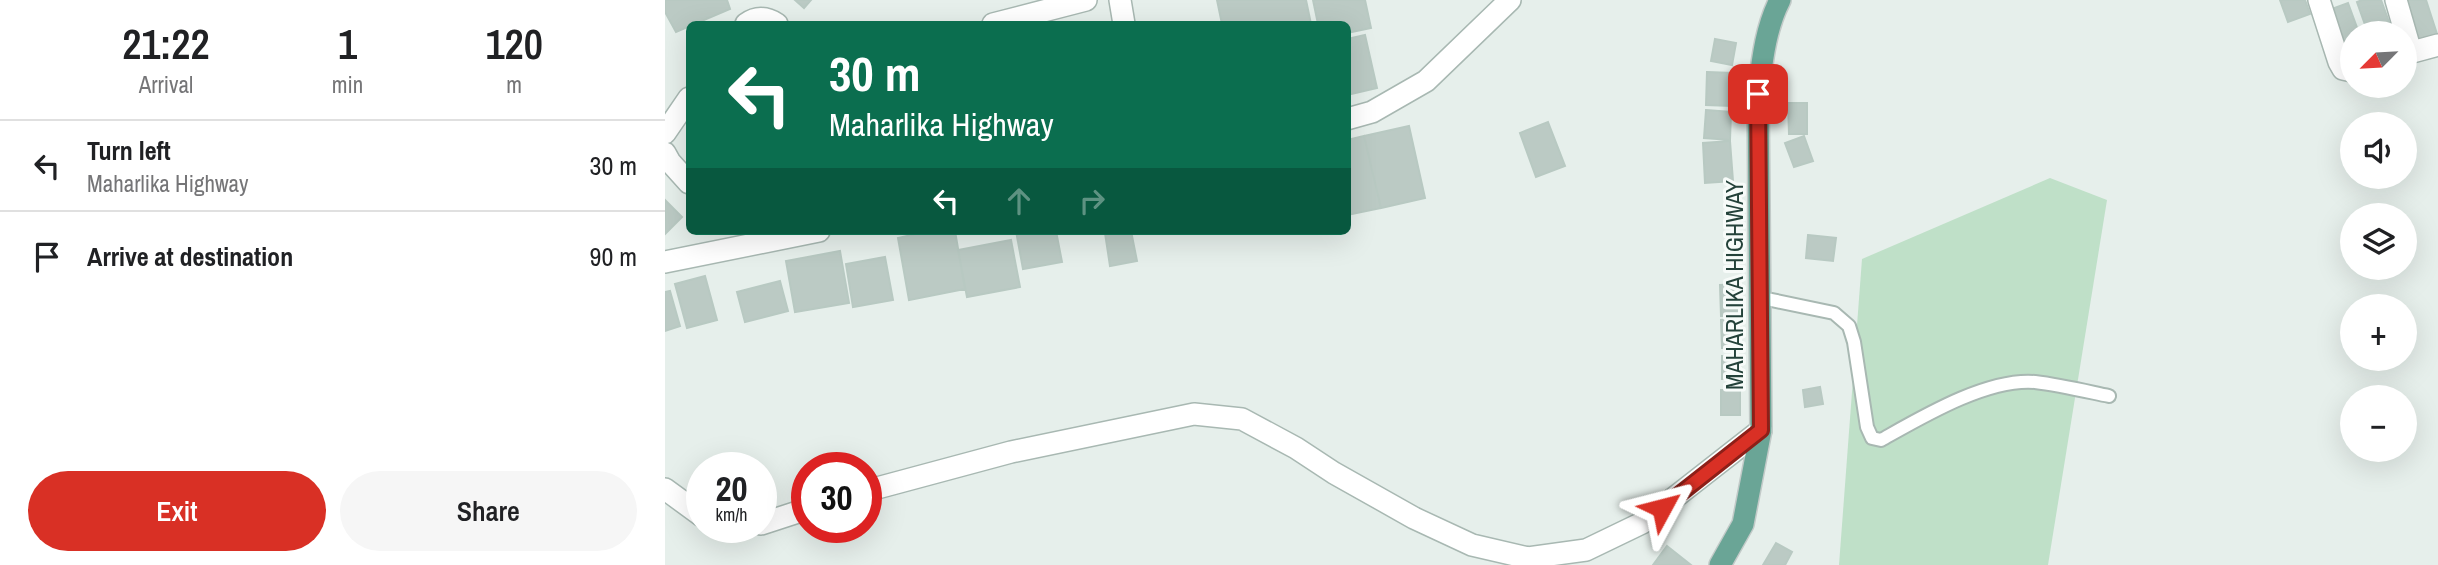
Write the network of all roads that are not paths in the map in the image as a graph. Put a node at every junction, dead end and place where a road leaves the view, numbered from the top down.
1 (1086, 0) edge
2 (1119, 0) edge
3 (1510, 0) edge
4 (1780, 0) edge
5 (2319, 0) edge
6 (2396, 0) edge
7 (752, 21) edge
8 (772, 21) edge
9 (1005, 21) edge
10 (1123, 21) edge
11 (2401, 21) edge
12 (2438, 45) edge
13 (2417, 51) edge
14 (2340, 64) edge
15 (686, 102) edge
16 (1351, 118) edge
17 (665, 132) edge
18 (665, 153) edge
19 (686, 180) edge
20 (774, 235) edge
21 (740, 238) edge
22 (665, 262) edge
23 (1762, 298) junction
24 (2109, 396) dead end
25 (1761, 430) junction
26 (882, 487) edge
27 (665, 489) edge
28 (686, 504) edge
29 (1720, 565) edge

1 - 9 street
2 - 10 street
3 - 16 street
4 - 23 main road, MAHARLIKA HIGHWAY
5 - 14 street
6 - 11 street
7 - 8 street
12 - 13 street
15 - 17 street
18 - 19 street
20 - 21 street
21 - 22 street
23 - 24 lane
23 - 25 main road, MAHARLIKA HIGHWAY
25 - 26 street
25 - 29 main road, MAHARLIKA HIGHWAY
27 - 28 street

